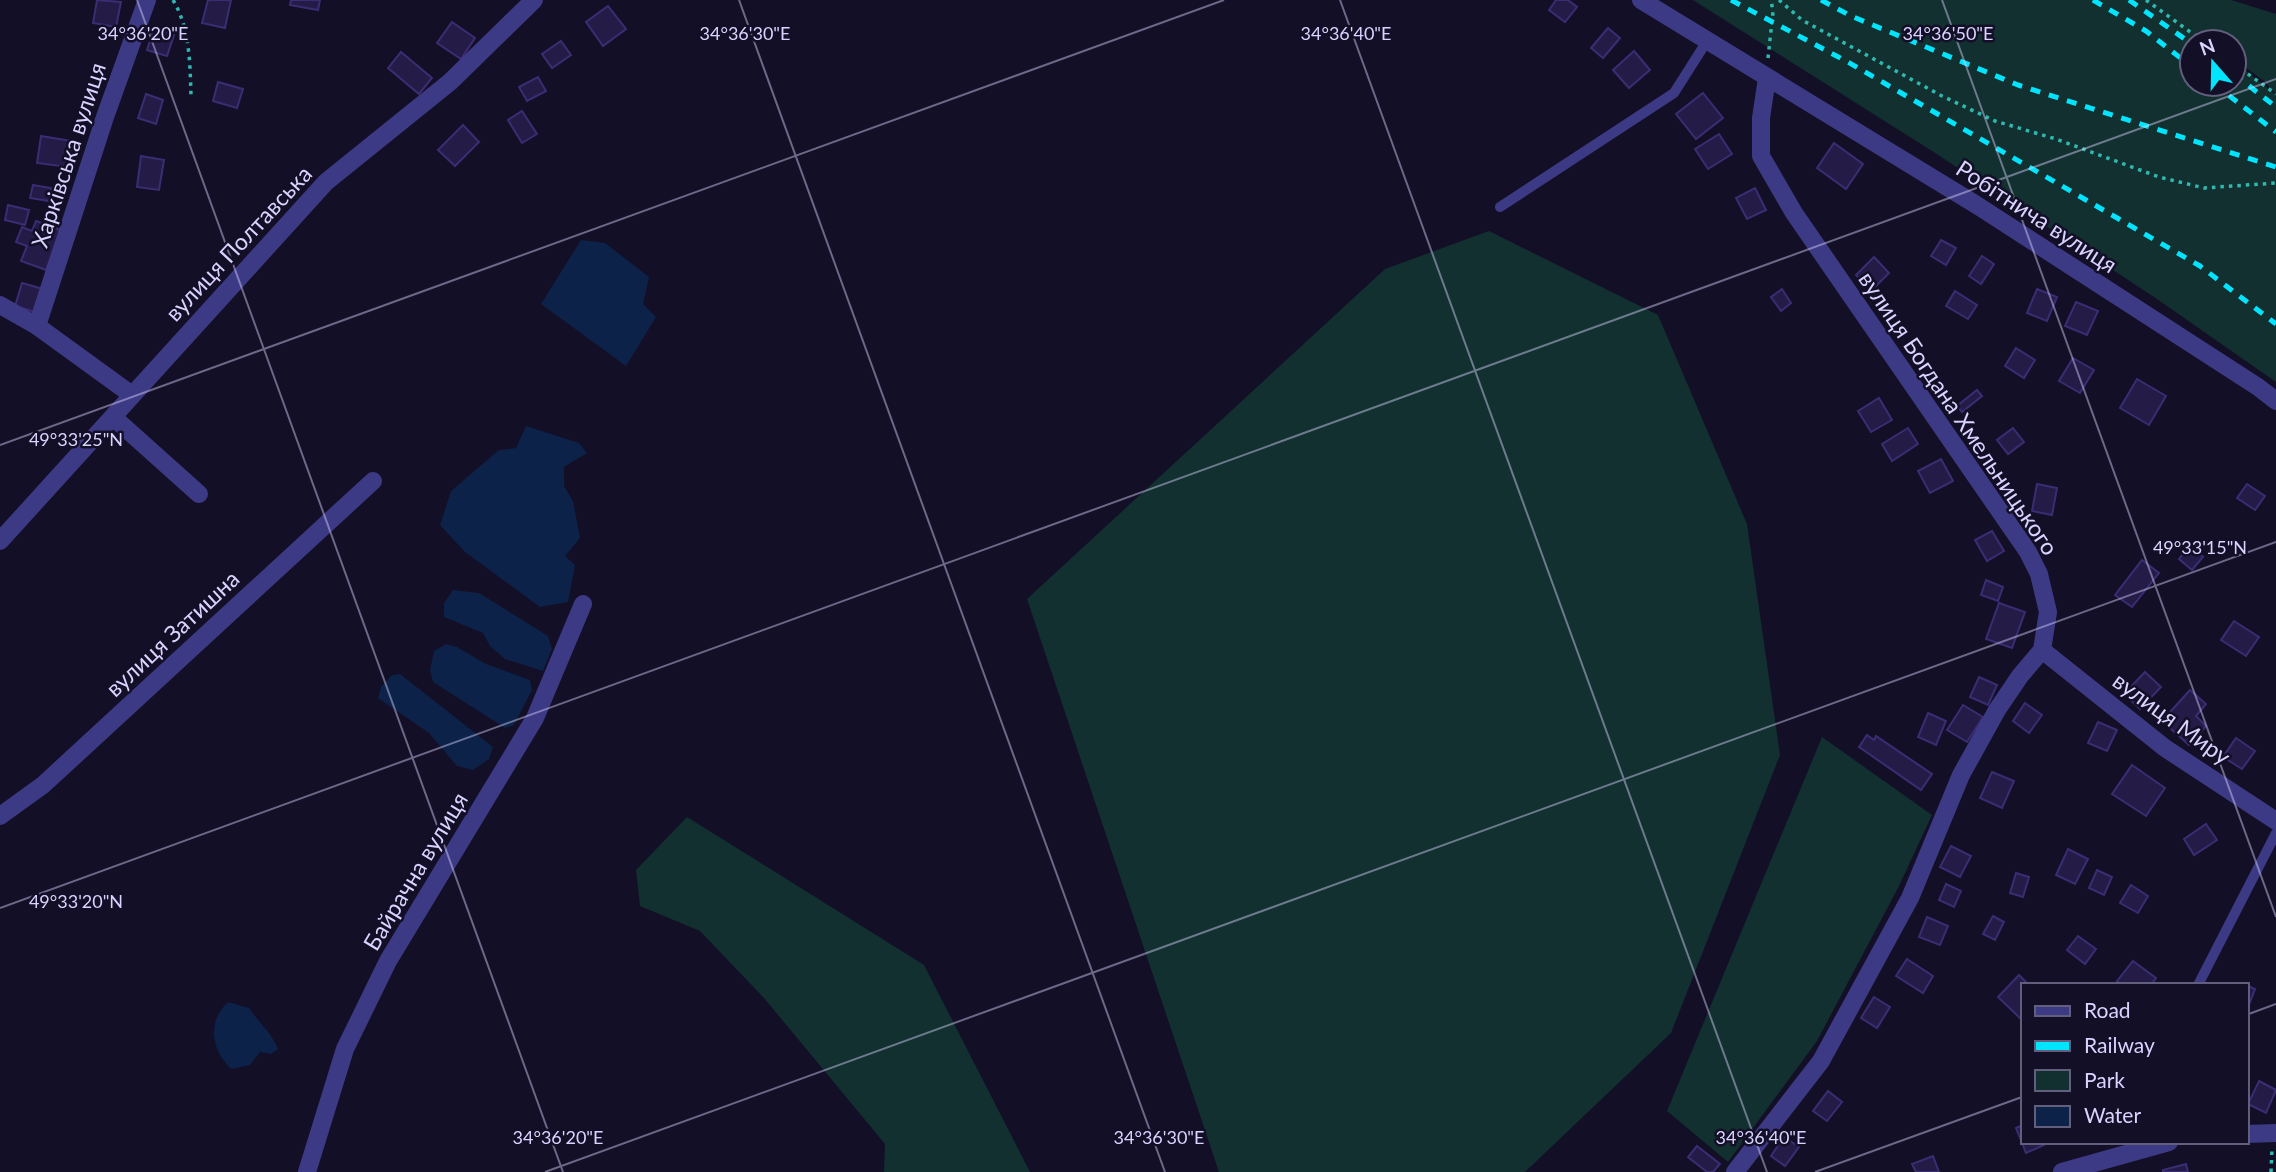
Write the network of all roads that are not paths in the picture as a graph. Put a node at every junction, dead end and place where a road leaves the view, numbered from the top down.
1 (147, 0) edge
2 (534, 0) edge
3 (1641, 0) edge
4 (1707, 41) junction
5 (1767, 78) junction
6 (1500, 206) dead end
7 (0, 305) edge
8 (37, 326) junction
9 (132, 395) junction
10 (2276, 401) edge
11 (113, 417) junction
12 (373, 481) dead end
13 (199, 494) dead end
14 (0, 541) edge
15 (583, 604) dead end
16 (2042, 650) junction
17 (0, 816) edge
18 (2276, 821) edge
19 (2276, 833) edge
20 (2199, 983) edge
21 (2276, 1133) edge
22 (2248, 1134) edge
23 (2160, 1144) edge
24 (307, 1172) edge
25 (1735, 1172) edge
26 (2062, 1172) edge

1 - 8 street, Харківська вулиця
2 - 9 street, вулиця Полтавська
3 - 4 street, Робітнича вулиця
4 - 5 street, Робітнича вулиця
4 - 6 lane
5 - 10 street, Робітнича вулиця
5 - 16 street, вулиця Богдана Хмельницького
7 - 8 street
8 - 9 street
9 - 11 street, вулиця Полтавська
11 - 13 street
11 - 14 street, вулиця Полтавська
12 - 17 street, вулиця Затишна
15 - 24 street, Байрачна вулиця
16 - 18 street, вулиця Миру
16 - 25 street
19 - 20 lane
21 - 22 street
23 - 26 street

